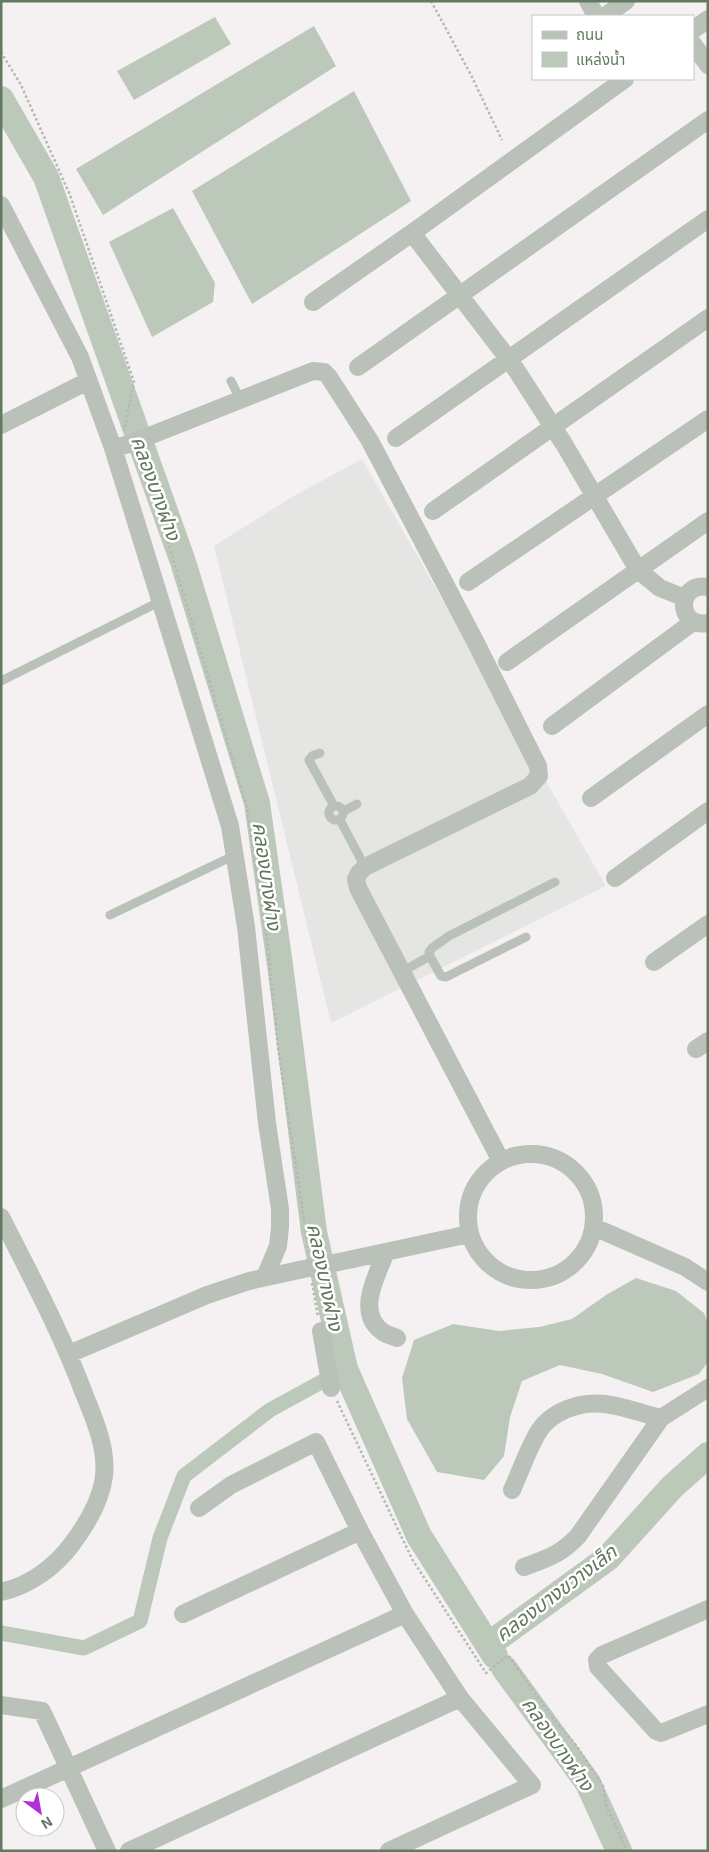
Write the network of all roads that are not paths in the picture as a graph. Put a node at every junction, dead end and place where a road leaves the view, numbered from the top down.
1 (588, 1) edge
2 (626, 1) edge
3 (595, 15) edge
4 (605, 15) edge
5 (708, 19) edge
6 (694, 29) edge
7 (694, 45) edge
8 (708, 65) edge
9 (624, 80) edge
10 (708, 120) edge
11 (1, 205) edge
12 (708, 218) edge
13 (412, 233) junction
14 (460, 295) junction
15 (313, 302) dead end
16 (708, 318) edge
17 (508, 359) junction
18 (358, 367) dead end
19 (88, 381) junction
20 (230, 381) dead end
21 (240, 399) junction
22 (708, 419) edge
23 (1, 425) edge
24 (553, 427) junction
25 (396, 438) dead end
26 (113, 448) junction
27 (594, 496) junction
28 (433, 511) dead end
29 (708, 521) edge
30 (638, 570) junction
31 (468, 582) dead end
32 (708, 587) edge
33 (685, 598) junction
34 (161, 601) junction
35 (700, 622) edge
36 (507, 662) dead end
37 (1, 681) edge
38 (708, 714) edge
39 (552, 726) dead end
40 (320, 753) dead end
41 (591, 798) dead end
42 (357, 804) dead end
43 (334, 806) junction
44 (708, 811) edge
45 (342, 816) junction
46 (235, 856) junction
47 (365, 867) junction
48 (614, 878) dead end
49 (555, 882) dead end
50 (110, 915) dead end
51 (708, 924) edge
52 (526, 937) dead end
53 (430, 956) junction
54 (654, 962) dead end
55 (402, 970) junction
56 (501, 1161) junction
57 (1, 1217) edge
58 (594, 1227) junction
59 (469, 1234) junction
60 (386, 1252) junction
61 (264, 1277) junction
62 (708, 1282) edge
63 (321, 1331) dead end
64 (397, 1338) dead end
65 (69, 1354) junction
66 (330, 1388) road end
67 (708, 1388) edge
68 (661, 1418) junction
69 (512, 1490) dead end
70 (199, 1508) dead end
71 (360, 1531) junction
72 (524, 1567) dead end
73 (1, 1592) edge
74 (708, 1609) edge
75 (183, 1614) dead end
76 (404, 1614) junction
77 (460, 1698) junction
78 (1, 1705) edge
79 (708, 1714) edge
80 (69, 1768) junction
81 (1, 1799) edge
82 (107, 1851) edge
83 (129, 1851) edge
84 (389, 1851) edge

1 - 3 street
2 - 4 street
5 - 6 street
7 - 8 street
9 - 13 street
10 - 14 street
11 - 19 street
12 - 17 street
13 - 14 street
13 - 15 street
14 - 17 street
14 - 18 street
16 - 24 street
17 - 24 street
17 - 25 street
19 - 23 street
19 - 26 street
20 - 21 lane
21 - 26 street
21 - 47 street
22 - 27 street
24 - 27 street
24 - 28 street
26 - 34 street
27 - 30 street
27 - 31 street
29 - 30 street
30 - 33 street
30 - 36 street
32 - 33 street
33 - 35 street
34 - 37 lane
34 - 46 street
35 - 39 street
38 - 41 street
40 - 43 lane
42 - 45 lane
43 - 45 lane
43 - 45 lane
44 - 48 street
45 - 47 lane
46 - 50 lane
46 - 61 street
47 - 55 street
49 - 53 lane
51 - 54 street
52 - 53 lane
53 - 55 lane
55 - 56 street
56 - 58 street
56 - 59 street
57 - 65 street
58 - 59 street
58 - 62 street
59 - 60 street
60 - 61 street, bridge
60 - 64 street
61 - 65 street
63 - 66 street
65 - 73 street
67 - 68 street
68 - 69 street
68 - 72 street
70 - 71 street
71 - 75 street
71 - 76 street
74 - 79 street
76 - 77 street
76 - 80 street
77 - 83 street
77 - 84 street
78 - 80 street
80 - 81 street
80 - 82 street

